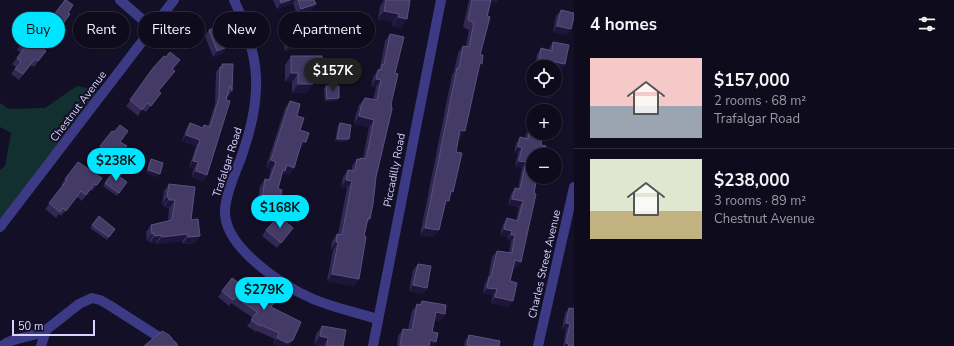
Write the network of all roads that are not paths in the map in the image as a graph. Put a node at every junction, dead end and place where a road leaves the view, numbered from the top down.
1 (120, 0) edge
2 (174, 0) edge
3 (234, 0) edge
4 (441, 0) edge
5 (165, 12) edge
6 (138, 16) edge
7 (138, 46) edge
8 (574, 188) edge
9 (0, 227) edge
10 (377, 319) junction
11 (46, 330) junction
12 (2, 346) edge
13 (41, 346) edge
14 (173, 346) edge
15 (373, 346) edge
16 (538, 346) edge

1 - 6 street
2 - 5 street, Chestnut Avenue
3 - 10 street, Trafalgar Road
4 - 10 street, Piccadilly Road
7 - 9 street, Chestnut Avenue
8 - 16 street, Charles Street Avenue
10 - 15 street, Piccadilly Road
11 - 12 street
11 - 13 street
11 - 14 street

